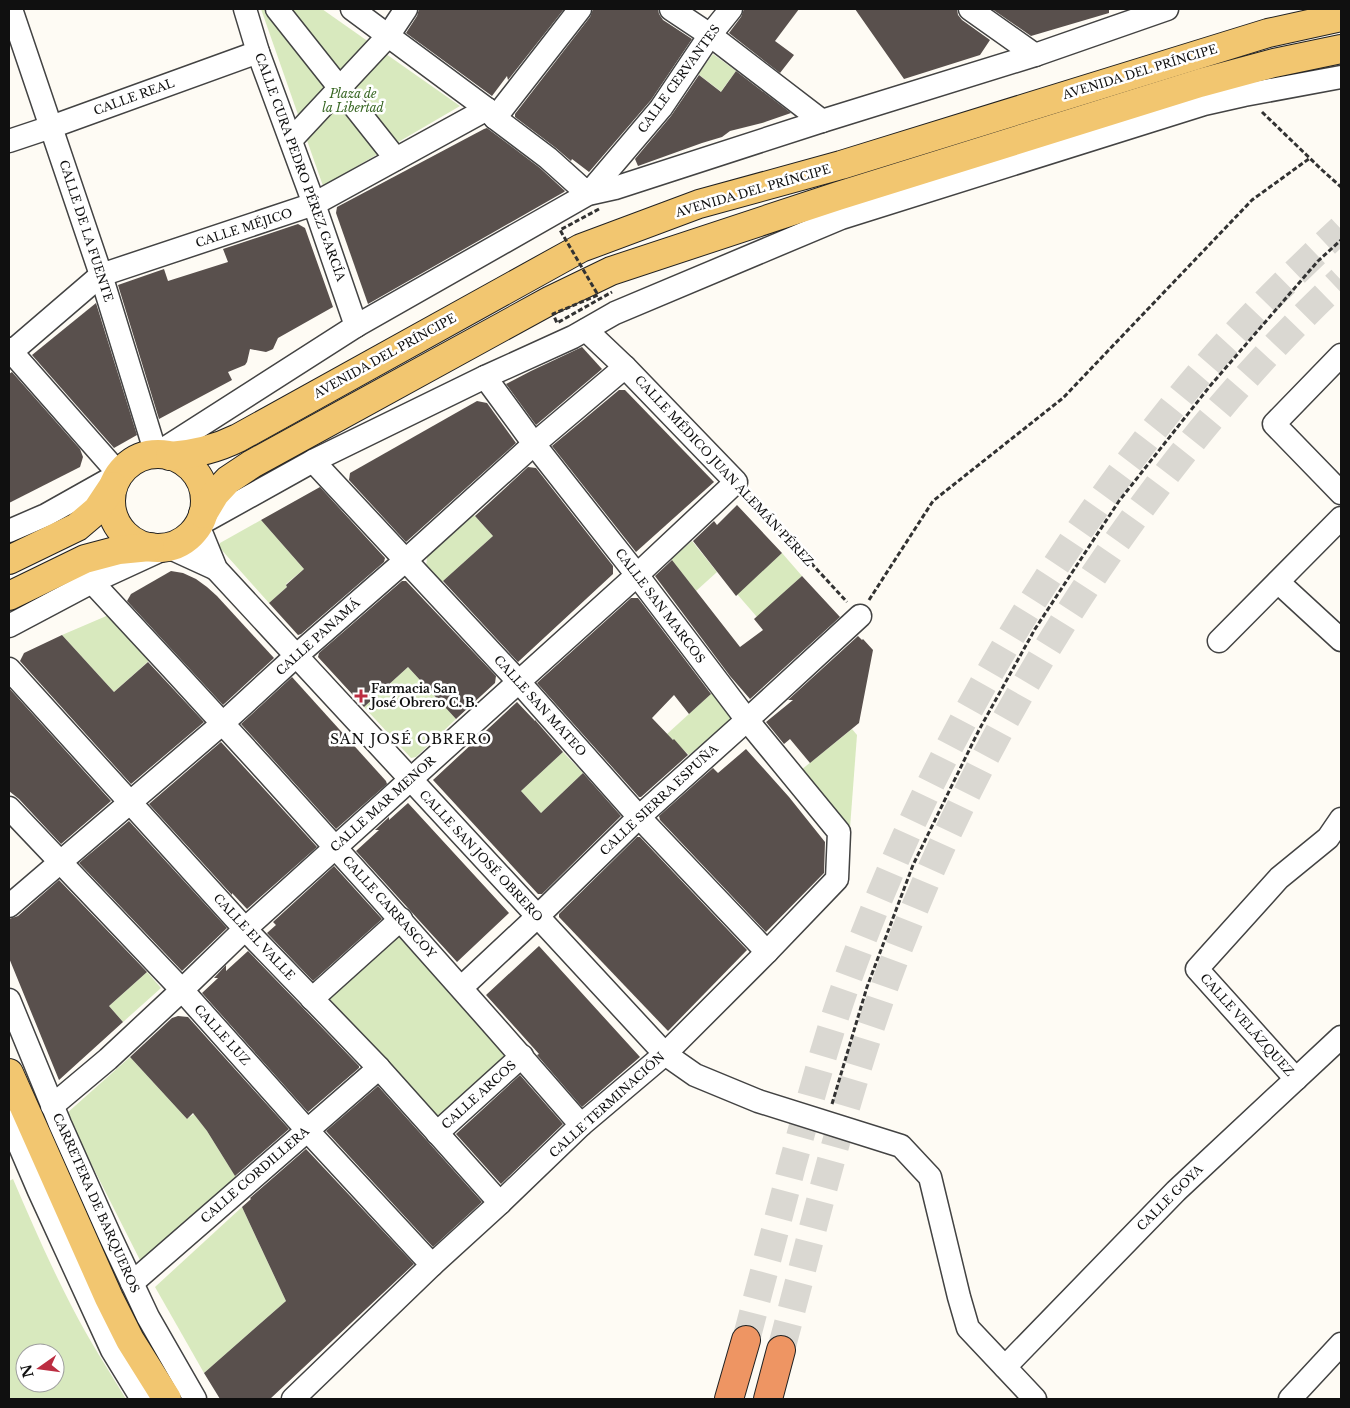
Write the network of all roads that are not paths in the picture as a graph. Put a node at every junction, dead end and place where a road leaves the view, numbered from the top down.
1 (11, 9) edge
2 (245, 9) edge
3 (278, 9) edge
4 (352, 9) edge
5 (406, 9) edge
6 (580, 9) edge
7 (671, 9) edge
8 (731, 9) edge
9 (970, 9) edge
10 (1167, 9) edge
11 (1341, 17) edge
12 (388, 36) junction
13 (710, 36) junction
14 (1341, 49) edge
15 (258, 52) junction
16 (1035, 55) junction
17 (1341, 77) edge
18 (340, 88) junction
19 (491, 114) junction
20 (822, 121) junction
21 (52, 127) junction
22 (291, 140) junction
23 (9, 141) edge
24 (396, 159) junction
25 (593, 202) junction
26 (314, 204) junction
27 (101, 275) junction
28 (356, 326) junction
29 (586, 330) junction
30 (10, 352) edge
31 (1341, 355) edge
32 (625, 366) junction
33 (485, 377) junction
34 (534, 444) junction
35 (163, 455) junction
36 (313, 461) junction
37 (116, 480) junction
38 (736, 482) joint
39 (1341, 492) edge
40 (1341, 518) edge
41 (200, 520) junction
42 (9, 531) edge
43 (159, 547) junction
44 (9, 560) edge
45 (406, 560) junction
46 (216, 569) junction
47 (637, 575) junction
48 (92, 582) junction
49 (1278, 582) junction
50 (9, 596) edge
51 (860, 616) road end
52 (9, 626) edge
53 (1341, 640) edge
54 (1219, 641) dead end
55 (296, 656) junction
56 (9, 669) edge
57 (519, 682) junction
58 (747, 720) junction
59 (223, 723) junction
60 (410, 780) junction
61 (130, 803) junction
62 (9, 808) edge
63 (639, 816) junction
64 (1341, 819) edge
65 (839, 832) joint
66 (335, 848) junction
67 (62, 862) junction
68 (9, 906) edge
69 (538, 916) junction
70 (401, 919) junction
71 (245, 928) junction
72 (767, 952) junction
73 (462, 987) junction
74 (182, 990) junction
75 (312, 998) junction
76 (9, 1000) edge
77 (1340, 1039) edge
78 (665, 1054) junction
79 (522, 1056) junction
80 (378, 1068) junction
81 (9, 1073) edge
82 (1296, 1079) junction
83 (52, 1106) junction
84 (9, 1121) edge
85 (582, 1125) junction
86 (307, 1130) junction
87 (437, 1133) junction
88 (15, 1155) edge
89 (500, 1203) junction
90 (432, 1266) junction
91 (132, 1283) junction
92 (746, 1340) tunnel mouth
93 (1341, 1344) edge
94 (781, 1350) tunnel mouth
95 (1005, 1367) junction
96 (142, 1399) edge
97 (166, 1399) edge
98 (195, 1399) edge
99 (293, 1399) edge
100 (729, 1399) edge
101 (768, 1399) edge
102 (1036, 1399) edge
103 (1290, 1399) edge

1 - 21 street, CALLE DE LA FUENTE
2 - 15 street, CALLE CURA PEDRO PÉREZ GARCÍA
3 - 18 street
4 - 12 street
5 - 12 street
6 - 19 street
7 - 13 street
8 - 13 street, CALLE CERVANTES
9 - 16 street
10 - 16 street
11 - 35 main road, AVENIDA DEL PRÍNCIPE
12 - 18 street
12 - 19 street
13 - 20 street
13 - 25 street, CALLE CERVANTES
14 - 41 main road
15 - 21 street, CALLE REAL
15 - 22 street, CALLE CURA PEDRO PÉREZ GARCÍA
16 - 20 street
17 - 29 street
18 - 22 street
18 - 24 street
19 - 24 street, CALLE MÉJICO
19 - 25 street
20 - 25 street
21 - 23 street, CALLE REAL
21 - 27 street, CALLE DE LA FUENTE
22 - 26 street, CALLE CURA PEDRO PÉREZ GARCÍA
24 - 26 street, CALLE MÉJICO
25 - 28 street
26 - 27 street, CALLE MÉJICO
26 - 28 street, CALLE CURA PEDRO PÉREZ GARCÍA
27 - 30 street, CALLE MÉJICO
27 - 35 street, CALLE DE LA FUENTE
28 - 35 street
29 - 32 street, CALLE MÉDICO JUAN ALEMÁN PÉREZ
29 - 33 street
30 - 37 street
31 - 39 street
32 - 34 street, CALLE PANAMÁ
32 - 38 street, CALLE MÉDICO JUAN ALEMÁN PÉREZ
33 - 34 street, CALLE SAN MARCOS
33 - 36 street
34 - 45 street, CALLE PANAMÁ
34 - 47 street, CALLE SAN MARCOS
35 - 37 main road
35 - 41 main road
36 - 41 street
36 - 45 street, CALLE SAN MATEO
37 - 42 street
37 - 43 main road
37 - 44 main road
38 - 47 street, CALLE MAR MENOR
40 - 49 street
41 - 43 main road
41 - 46 street, CALLE SAN JOSÉ OBRERO
43 - 46 street, CALLE SAN JOSÉ OBRERO
43 - 48 street
43 - 50 main road
45 - 55 street, CALLE PANAMÁ
45 - 57 street, CALLE SAN MATEO
46 - 55 street, CALLE SAN JOSÉ OBRERO
47 - 57 street, CALLE MAR MENOR
47 - 58 street, CALLE SAN MARCOS
48 - 52 street
48 - 59 street, CALLE CARRASCOY
49 - 53 street
49 - 54 street
51 - 58 street, CALLE SIERRA ESPUÑA
55 - 59 street, CALLE PANAMÁ
55 - 60 street, CALLE SAN JOSÉ OBRERO
56 - 61 street, CALLE EL VALLE
57 - 60 street, CALLE MAR MENOR
57 - 63 street, CALLE SAN MATEO
58 - 63 street, CALLE SIERRA ESPUÑA
58 - 65 street, CALLE SAN MARCOS
59 - 61 street, CALLE PANAMÁ
59 - 66 street, CALLE CARRASCOY
60 - 66 street, CALLE MAR MENOR
60 - 69 street, CALLE SAN JOSÉ OBRERO
61 - 67 street, CALLE PANAMÁ
61 - 71 street, CALLE EL VALLE
62 - 67 street, CALLE LUZ
63 - 69 street, CALLE SIERRA ESPUÑA
63 - 72 street, CALLE SAN MATEO
64 - 82 street, CALLE VELÁZQUEZ
65 - 72 street, CALLE TERMINACIÓN
66 - 70 street, CALLE CARRASCOY
66 - 71 street, CALLE MAR MENOR
67 - 68 street, CALLE PANAMÁ
67 - 74 street, CALLE LUZ
69 - 73 street, CALLE SIERRA ESPUÑA
69 - 78 street, CALLE SAN JOSÉ OBRERO
70 - 73 street, CALLE CARRASCOY
70 - 75 street
71 - 74 street, CALLE MAR MENOR
71 - 75 street, CALLE EL VALLE
72 - 78 street, CALLE TERMINACIÓN
73 - 79 street, CALLE CARRASCOY
74 - 83 street, CALLE MAR MENOR
74 - 86 street, CALLE LUZ
75 - 80 street, CALLE EL VALLE
76 - 83 street, CARRETERA DE BARQUEROS
77 - 82 street, CALLE GOYA
78 - 85 street, CALLE TERMINACIÓN
78 - 95 street, CALLE SAN JOSÉ OBRERO
79 - 85 street, CALLE CARRASCOY
79 - 87 street, CALLE ARCOS
80 - 86 street, CALLE CORDILLERA
80 - 87 street, CALLE EL VALLE
81 - 97 main road
82 - 95 street, CALLE GOYA
83 - 91 street, CARRETERA DE BARQUEROS
84 - 88 street
85 - 89 street, CALLE TERMINACIÓN
86 - 90 street, CALLE LUZ
86 - 91 street, CALLE CORDILLERA
87 - 89 street, CALLE EL VALLE
88 - 96 street
89 - 90 street, CALLE TERMINACIÓN
90 - 99 street, CALLE TERMINACIÓN
91 - 98 street, CARRETERA DE BARQUEROS
92 - 100 highway
93 - 103 street
94 - 101 highway
95 - 102 street, CALLE SAN JOSÉ OBRERO

